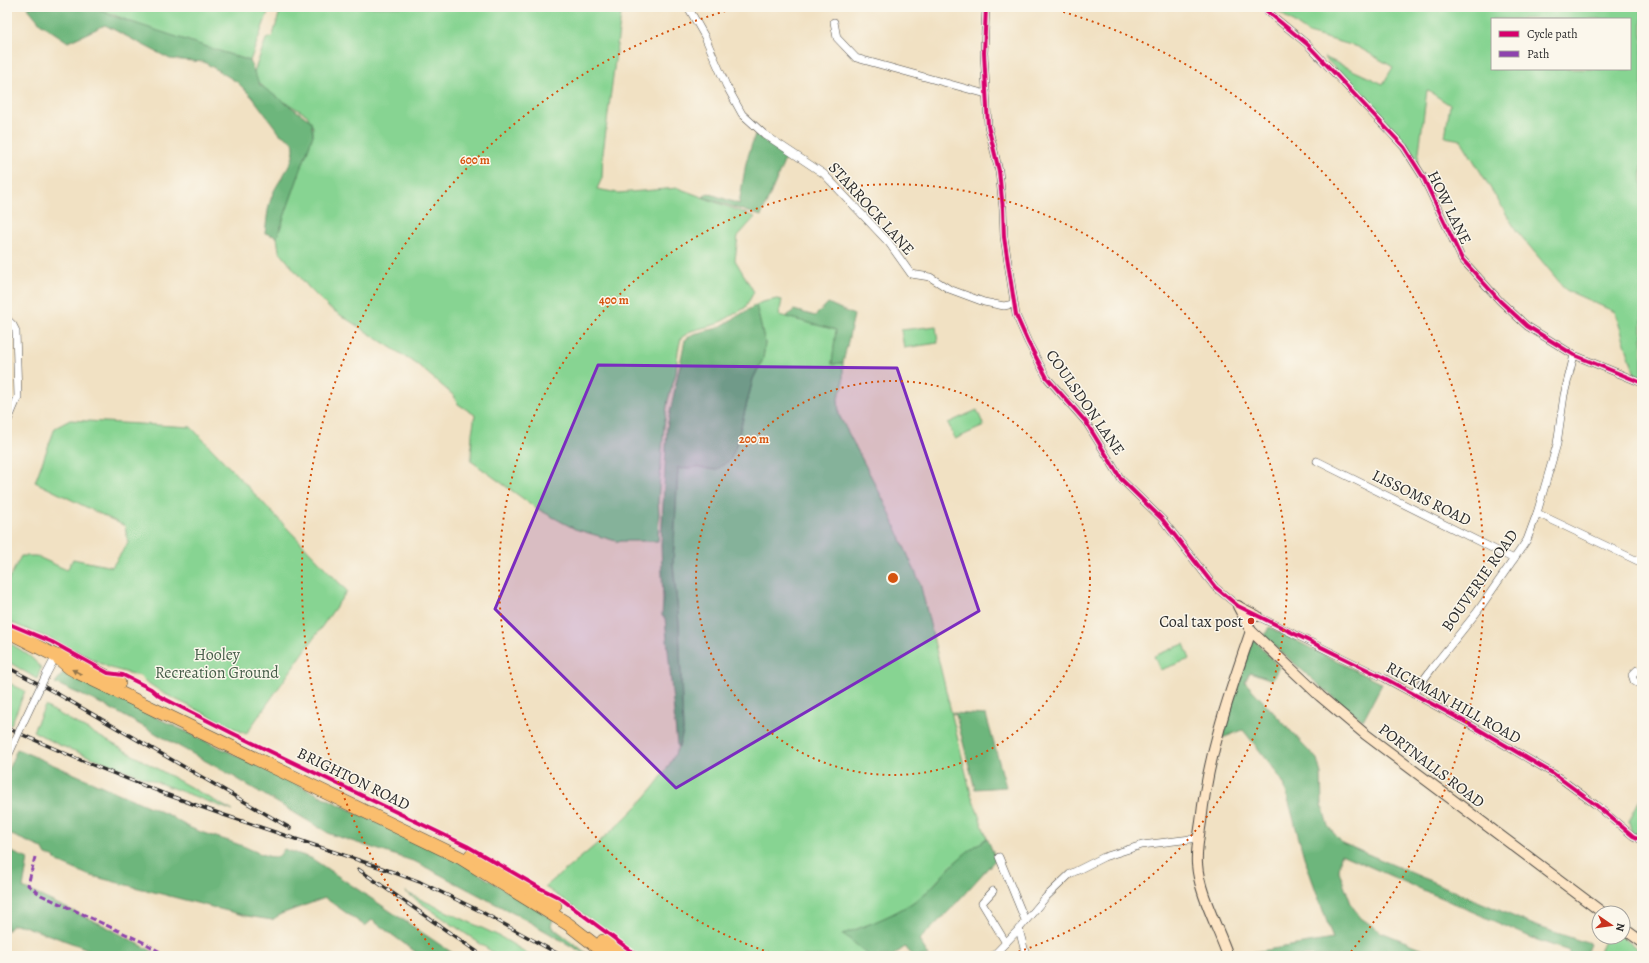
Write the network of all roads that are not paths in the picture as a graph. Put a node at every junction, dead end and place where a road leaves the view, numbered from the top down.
1 (688, 7) edge
2 (986, 7) edge
3 (1262, 7) edge
4 (834, 22) dead end
5 (986, 94) junction
6 (1013, 304) junction
7 (7, 319) edge
8 (1574, 355) junction
9 (1642, 383) edge
10 (7, 423) edge
11 (1317, 461) dead end
12 (1537, 512) junction
13 (1514, 559) junction
14 (1642, 563) edge
15 (1238, 606) junction
16 (1257, 616) joint
17 (7, 631) edge
18 (1251, 631) junction
19 (56, 656) junction
20 (1642, 669) edge
21 (1642, 681) edge
22 (1413, 694) junction
23 (8, 757) edge
24 (1199, 838) junction
25 (1642, 840) edge
26 (999, 857) dead end
27 (993, 891) dead end
28 (1592, 905) edge
29 (1025, 920) junction
30 (1019, 929) junction
31 (1631, 934) edge
32 (1642, 942) edge
33 (1006, 943) junction
34 (609, 956) edge
35 (622, 956) edge
36 (993, 956) edge
37 (1026, 956) edge
38 (1228, 956) edge

1 - 6 street, STARROCK LANE
2 - 5 street, COULSDON LANE
3 - 8 street, HOW LANE
4 - 5 street
5 - 6 street, COULSDON LANE
6 - 15 street, COULSDON LANE
7 - 10 street
8 - 9 street, HOW LANE
8 - 12 street, BOUVERIE ROAD
11 - 13 street, LISSOMS ROAD
12 - 13 street, BOUVERIE ROAD
12 - 14 street
13 - 22 street, BOUVERIE ROAD
15 - 16 street, COULSDON LANE
15 - 18 street, COULSDON LANE
16 - 22 street, RICKMAN HILL ROAD
17 - 19 highway, BRIGHTON ROAD
18 - 24 street
18 - 28 street, PORTNALLS ROAD
19 - 23 street, bridge
34 -> 19 highway, BRIGHTON ROAD
19 - 35 highway, BRIGHTON ROAD
20 - 21 street
22 - 25 street, RICKMAN HILL ROAD
24 - 29 street
24 - 38 street
26 - 29 street
27 - 33 street
29 - 30 street
30 - 33 street
30 - 37 street
31 - 32 street
33 - 36 street

